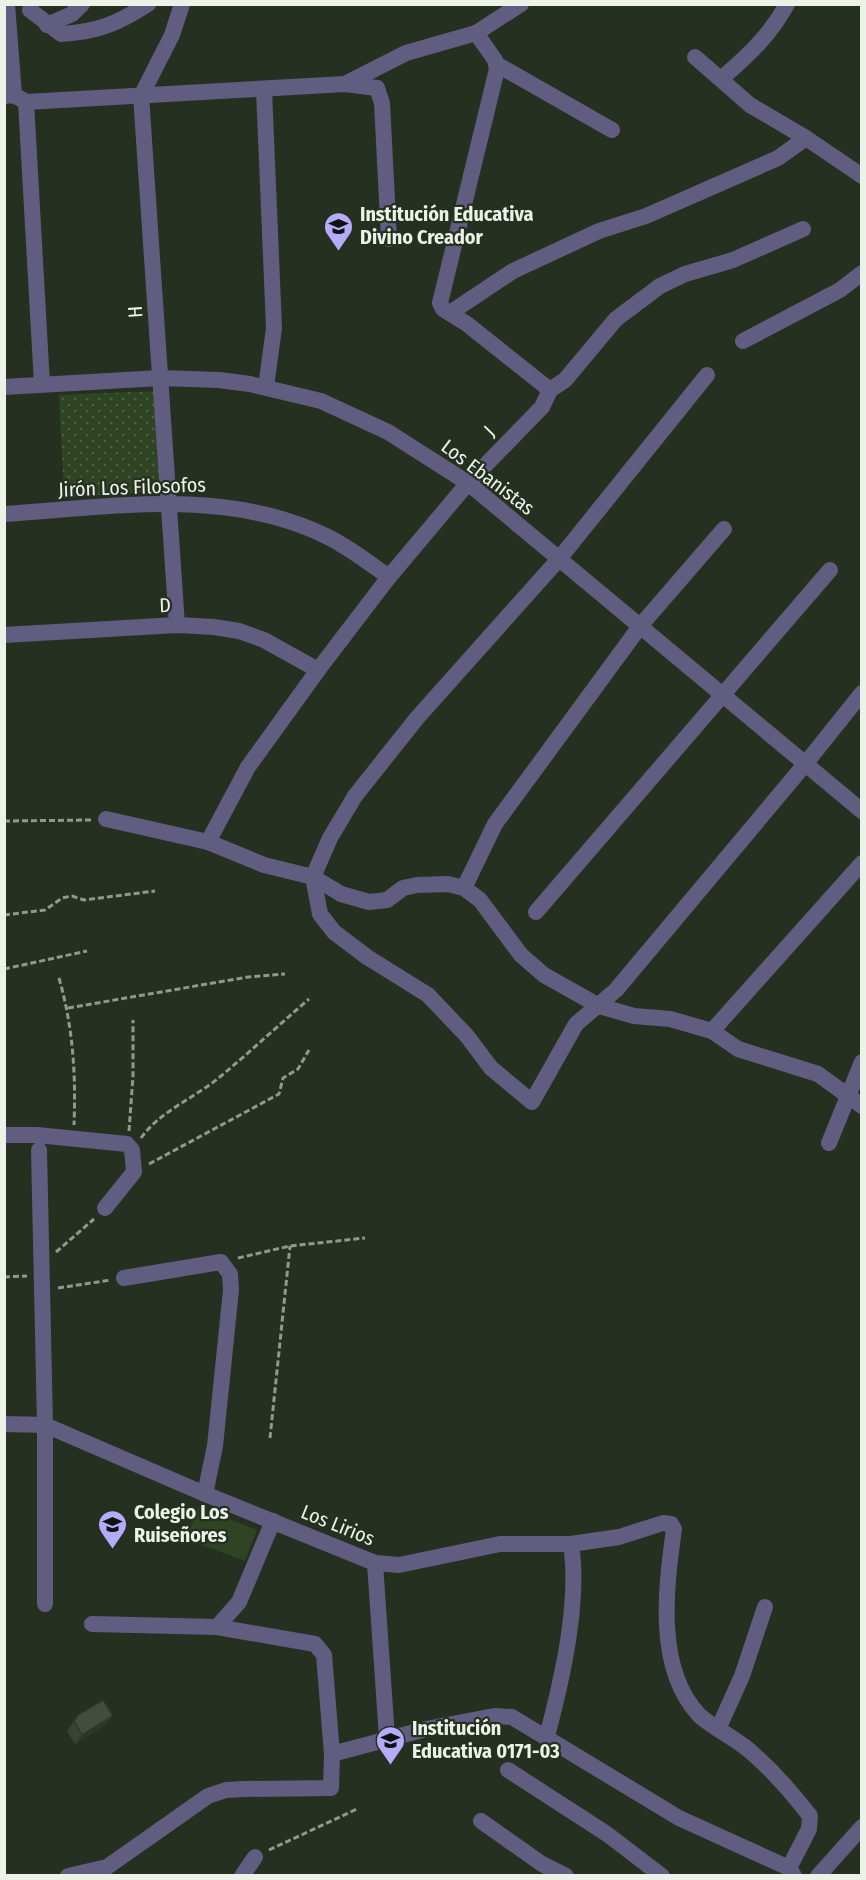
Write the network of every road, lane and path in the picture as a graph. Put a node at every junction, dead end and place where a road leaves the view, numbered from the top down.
1 (7, 4) edge
2 (148, 4) edge
3 (182, 4) edge
4 (522, 4) edge
5 (787, 4) edge
6 (72, 8) edge
7 (30, 9) dead end
8 (47, 25) junction
9 (476, 33) junction
10 (695, 57) dead end
11 (496, 64) junction
12 (722, 78) junction
13 (345, 84) junction
14 (264, 90) junction
15 (141, 96) junction
16 (15, 98) edge
17 (612, 130) dead end
18 (807, 138) junction
19 (861, 176) edge
20 (803, 229) dead end
21 (389, 239) dead end
22 (861, 273) edge
23 (450, 313) junction
24 (743, 341) dead end
25 (707, 375) dead end
26 (160, 378) junction
27 (42, 384) junction
28 (4, 387) edge
29 (266, 387) junction
30 (550, 390) junction
31 (468, 483) junction
32 (169, 503) junction
33 (4, 513) edge
34 (724, 529) dead end
35 (560, 559) junction
36 (830, 570) dead end
37 (389, 577) junction
38 (177, 625) junction
39 (641, 626) junction
40 (4, 634) edge
41 (318, 670) junction
42 (861, 693) edge
43 (724, 695) junction
44 (806, 763) junction
45 (861, 811) edge
46 (106, 819) joint
47 (4, 821) edge
48 (208, 842) junction
49 (861, 862) edge
50 (313, 877) junction
51 (464, 888) junction
52 (155, 891) dead end
53 (536, 912) dead end
54 (4, 915) edge
55 (87, 951) dead end
56 (4, 969) edge
57 (285, 974) dead end
58 (59, 978) dead end
59 (309, 999) dead end
60 (599, 1006) junction
61 (68, 1008) junction
62 (133, 1020) dead end
63 (712, 1031) junction
64 (309, 1050) dead end
65 (861, 1062) edge
66 (848, 1096) junction
67 (861, 1106) edge
68 (131, 1120) dead end
69 (152, 1122) dead end
70 (4, 1135) edge
71 (73, 1139) junction
72 (829, 1143) dead end
73 (39, 1150) dead end
74 (134, 1172) junction
75 (105, 1209) joint
76 (365, 1238) dead end
77 (290, 1246) junction
78 (221, 1262) junction
79 (4, 1277) edge
80 (41, 1277) junction
81 (124, 1278) joint
82 (4, 1424) edge
83 (45, 1425) junction
84 (270, 1438) dead end
85 (204, 1494) junction
86 (273, 1521) junction
87 (571, 1544) junction
88 (375, 1563) junction
89 (45, 1604) dead end
90 (765, 1606) dead end
91 (92, 1624) dead end
92 (217, 1627) junction
93 (719, 1727) junction
94 (547, 1736) junction
95 (387, 1738) junction
96 (332, 1754) junction
97 (508, 1770) dead end
98 (357, 1809) dead end
99 (481, 1821) dead end
100 (861, 1827) edge
101 (255, 1857) joint
102 (791, 1872) edge
103 (68, 1875) edge
104 (242, 1875) edge
105 (566, 1875) edge
106 (662, 1875) edge
107 (818, 1875) edge

1 - 16 street
2 - 8 street
3 - 15 street
4 - 9 street
5 - 12 street
6 - 8 street
7 - 8 street
9 - 11 street
9 - 13 street
10 - 12 street
11 - 17 street
11 - 23 street
12 - 18 street
13 - 14 street
13 - 21 street
14 - 15 street
14 - 29 street
15 - 16 street
15 - 26 street, H
16 - 27 street
18 - 19 street
18 - 23 street
20 - 30 street, J
22 - 24 street
23 - 30 street
25 - 35 street
26 - 27 street, Los Ebanistas
26 - 29 street, Los Ebanistas
26 - 32 street, H
27 - 28 street, Los Ebanistas
29 - 31 street, Los Ebanistas
30 - 31 street, J
31 - 35 street, Los Ebanistas
31 - 37 street, J
32 - 33 street, Jirón Los Filosofos
32 - 37 street, Jirón Los Filosofos
32 - 38 street, H
34 - 39 street
35 - 39 street, Los Ebanistas
35 - 50 street
36 - 43 street
37 - 41 street, J
38 - 40 street, D
38 - 41 street, D
39 - 43 street, Los Ebanistas
39 - 51 street
41 - 48 street, J
42 - 44 street
43 - 44 street, Los Ebanistas
43 - 53 street
44 - 45 street, Los Ebanistas
44 - 60 street
46 - 47 path
46 - 48 street
48 - 50 street
49 - 63 street
50 - 51 street
50 - 60 street
51 - 60 street
52 - 54 path
55 - 56 path
57 - 61 path
58 - 61 path
59 - 69 path
60 - 63 street
61 - 71 path
62 - 68 path
63 - 66 street
64 - 74 path
65 - 66 street
66 - 67 street
66 - 72 street
70 - 71 street
71 - 74 street
73 - 80 street
74 - 75 street
75 - 80 path
76 - 77 path
77 - 78 path
77 - 84 path
78 - 81 street
78 - 85 street
79 - 80 path
80 - 81 path
80 - 83 street
82 - 83 street, Los Lirios
83 - 85 street, Los Lirios
83 - 89 street
85 - 86 street, Los Lirios
86 - 88 street, Los Lirios
86 - 92 street
87 - 88 street, Los Lirios
87 - 93 street, Los Lirios
87 - 94 street
88 - 95 street
90 - 93 street
91 - 92 street
92 - 96 street
93 - 102 street
94 - 95 street
94 - 102 street
95 - 96 street
96 - 103 street
97 - 106 street
98 - 101 path
99 - 105 street
100 - 107 street
101 - 104 street

